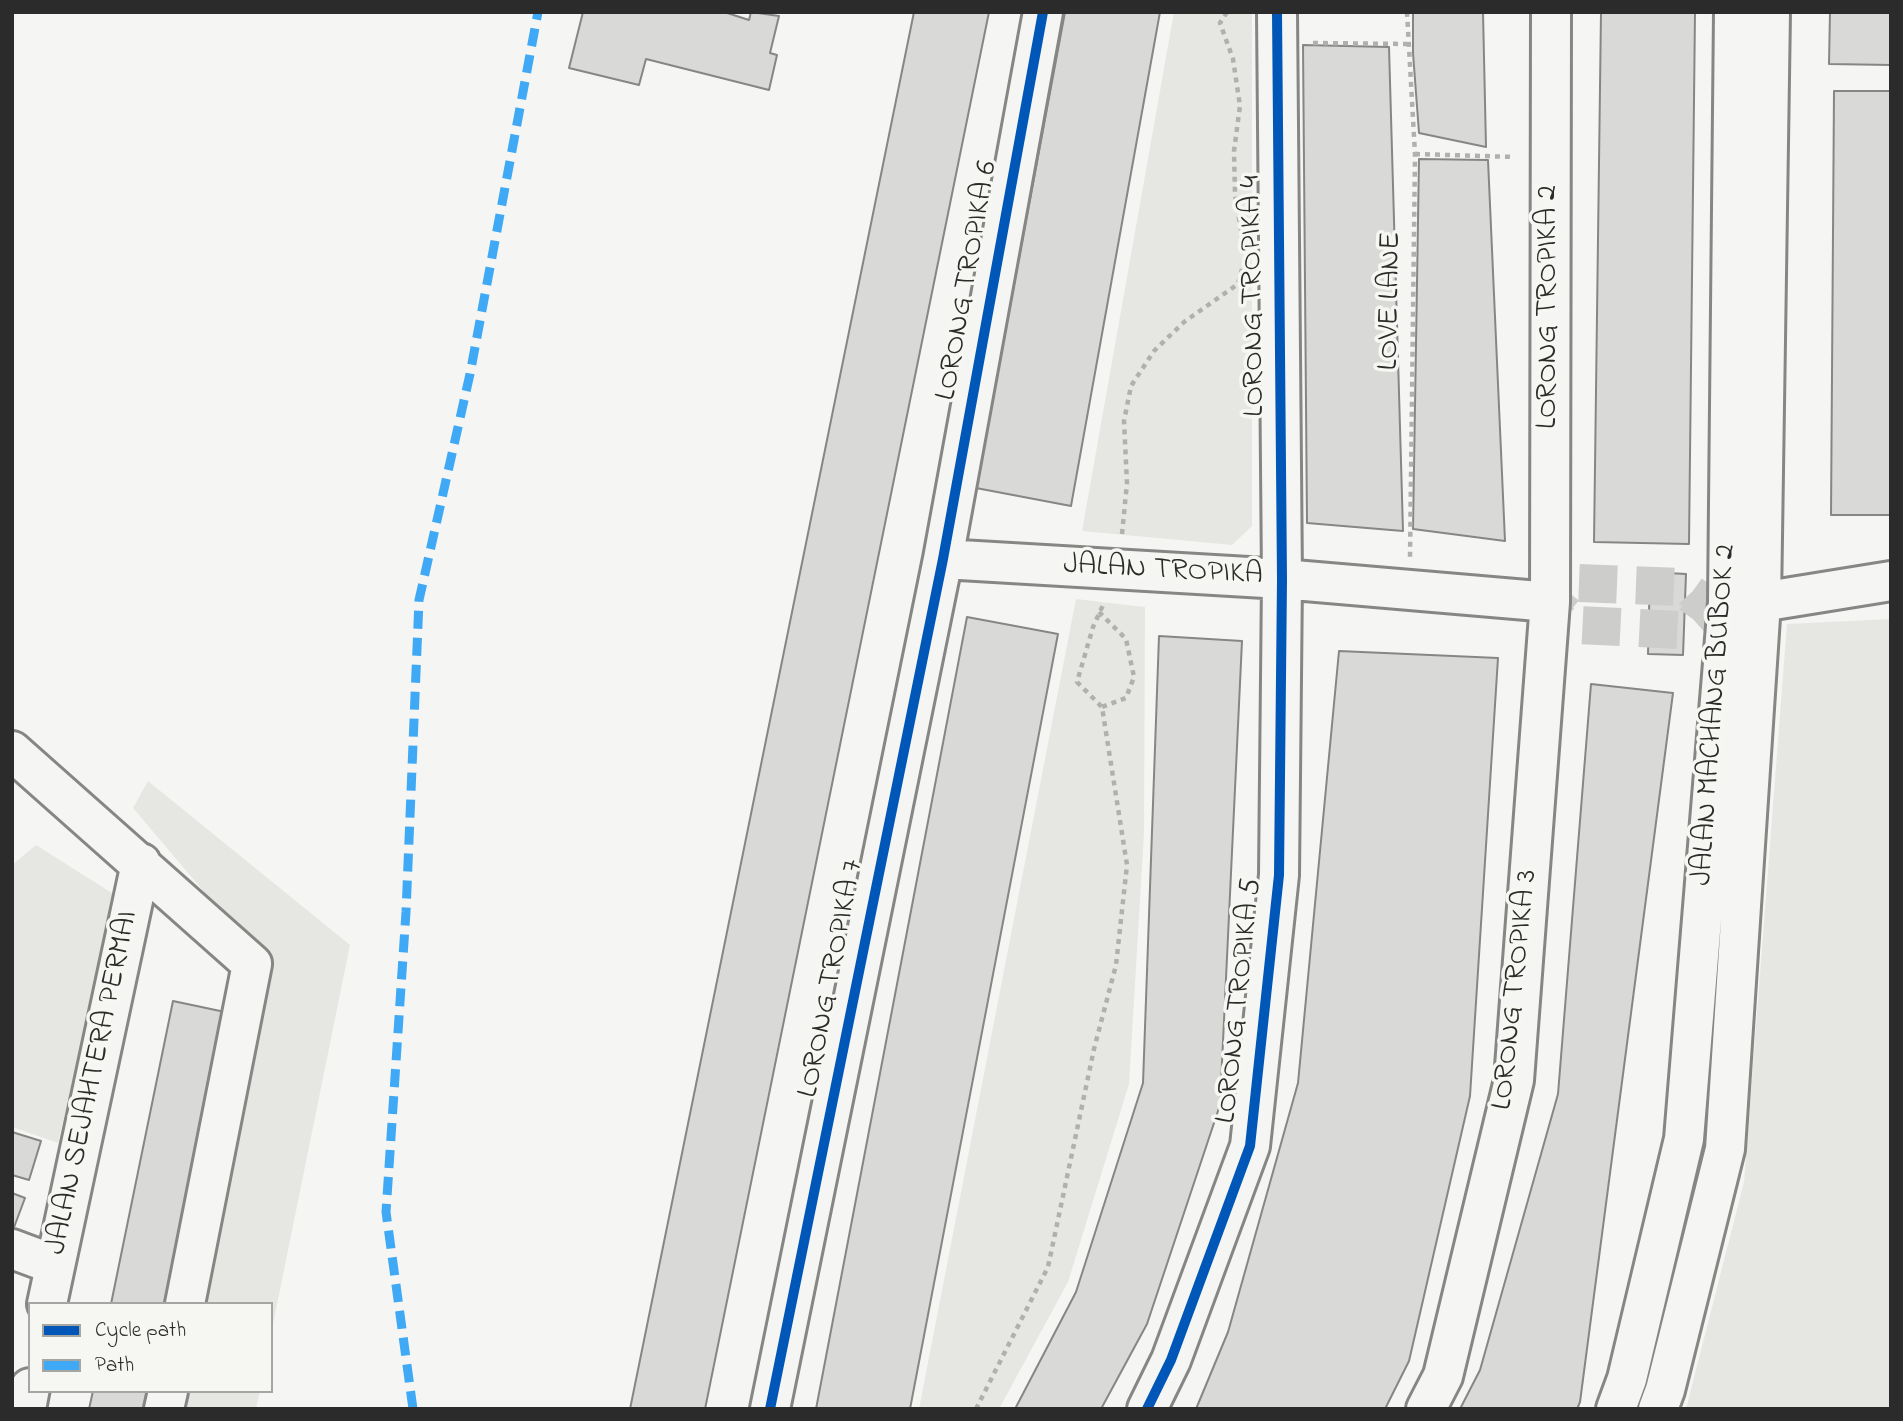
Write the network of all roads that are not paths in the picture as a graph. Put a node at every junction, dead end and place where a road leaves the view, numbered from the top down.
1 (1044, 12) edge
2 (1551, 12) edge
3 (1734, 12) edge
4 (1770, 12) edge
5 (1277, 27) edge
6 (943, 559) junction
7 (1282, 579) junction
8 (1891, 581) edge
9 (1550, 603) junction
10 (1732, 603) junction
11 (12, 751) edge
12 (141, 863) junction
13 (12, 1249) edge
14 (55, 1265) junction
15 (47, 1302) edge
16 (185, 1302) edge
17 (770, 1409) edge
18 (1147, 1409) edge
19 (1426, 1409) edge
20 (1616, 1409) edge
21 (1658, 1409) edge

1 - 6 street, LORONG TROPIKA 6
2 - 9 street, LORONG TROPIKA 2
3 - 10 street, JALAN MACHANG BUBOK 2
4 - 10 street, JALAN MACHANG BUBOK 2
5 - 7 street, LORONG TROPIKA 4
6 - 7 street, JALAN TROPIKA
6 - 17 street, LORONG TROPIKA 7
7 - 9 street, JALAN TROPIKA
7 - 18 street, LORONG TROPIKA 5
8 - 10 street
9 - 19 street, LORONG TROPIKA 3
10 - 20 street, JALAN MACHANG BUBOK 2
10 - 21 street, JALAN MACHANG BUBOK 2
11 - 12 street
12 - 14 street, JALAN SEJAHTERA PERMAI
12 - 16 street
13 - 14 street
14 - 15 street, JALAN SEJAHTERA PERMAI

